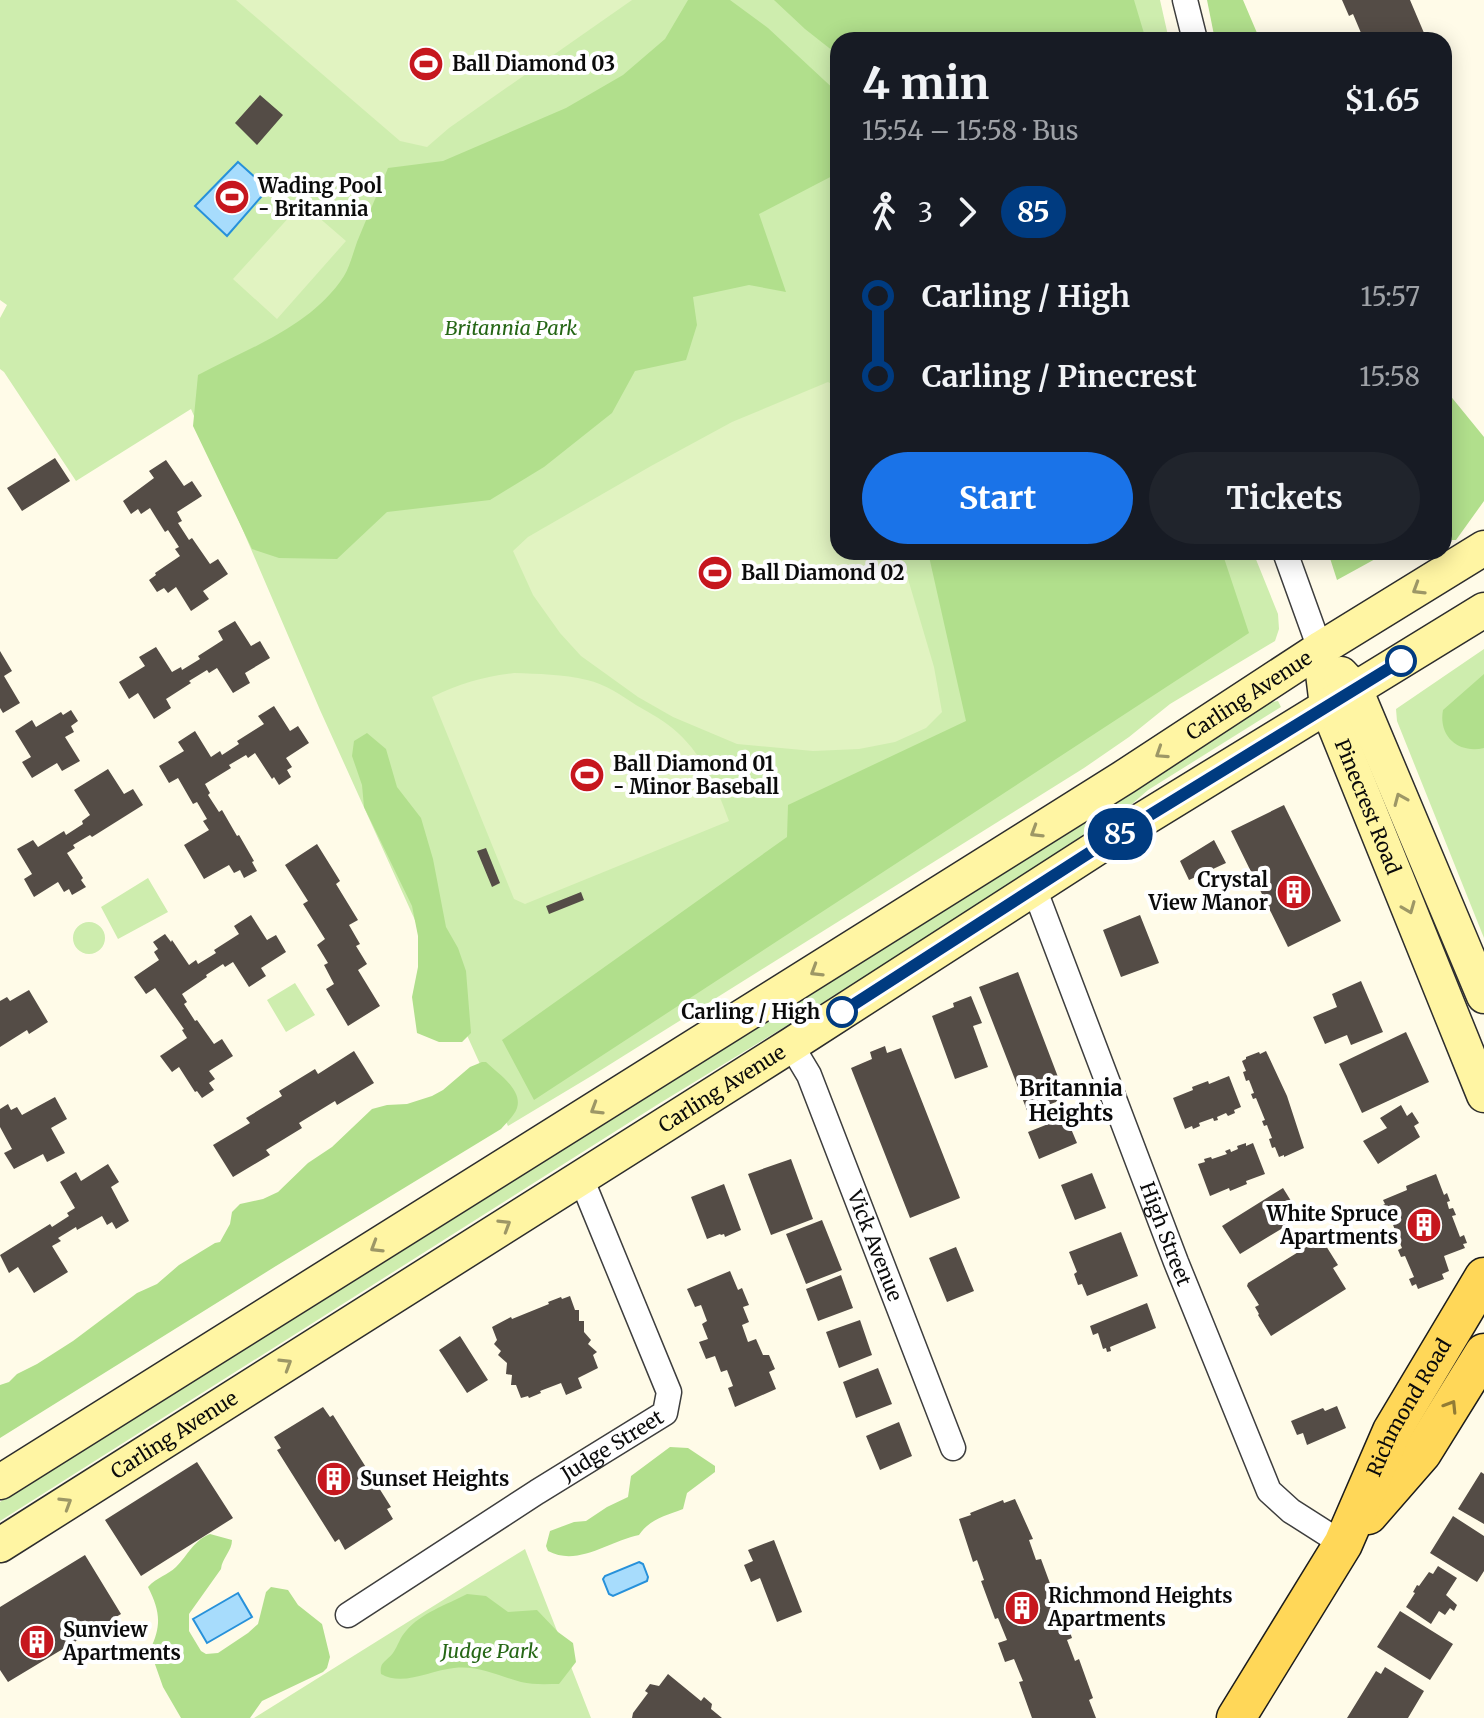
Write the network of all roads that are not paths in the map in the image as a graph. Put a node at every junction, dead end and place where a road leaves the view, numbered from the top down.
1 (1185, 0) edge
2 (1193, 32) edge
3 (1484, 548) edge
4 (1288, 560) edge
5 (1484, 610) edge
6 (1320, 649) junction
7 (1341, 698) junction
8 (1034, 888) junction
9 (1484, 996) edge
10 (791, 1045) junction
11 (1484, 1095) edge
12 (581, 1178) junction
13 (1484, 1277) edge
14 (1483, 1357) edge
15 (953, 1448) dead end
16 (0, 1482) edge
17 (1343, 1544) junction
18 (0, 1545) edge
19 (348, 1615) dead end
20 (1236, 1718) edge

1 - 2 street
3 -> 6 main road, Carling Avenue
4 - 6 street
5 - 7 main road, Carling Avenue
6 - 7 main road, Pinecrest Road
6 -> 16 main road, Carling Avenue
7 - 8 main road, Carling Avenue
9 -> 7 main road, Pinecrest Road
7 -> 11 main road, Pinecrest Road
8 - 10 main road, Carling Avenue
8 - 17 street, High Street
10 - 12 main road, Carling Avenue
10 - 15 street, Vick Avenue
18 -> 12 main road, Carling Avenue
12 - 19 street, Judge Street
13 - 17 main road, Richmond Road
17 -> 14 main road, Richmond Road
17 - 20 main road, Richmond Road

